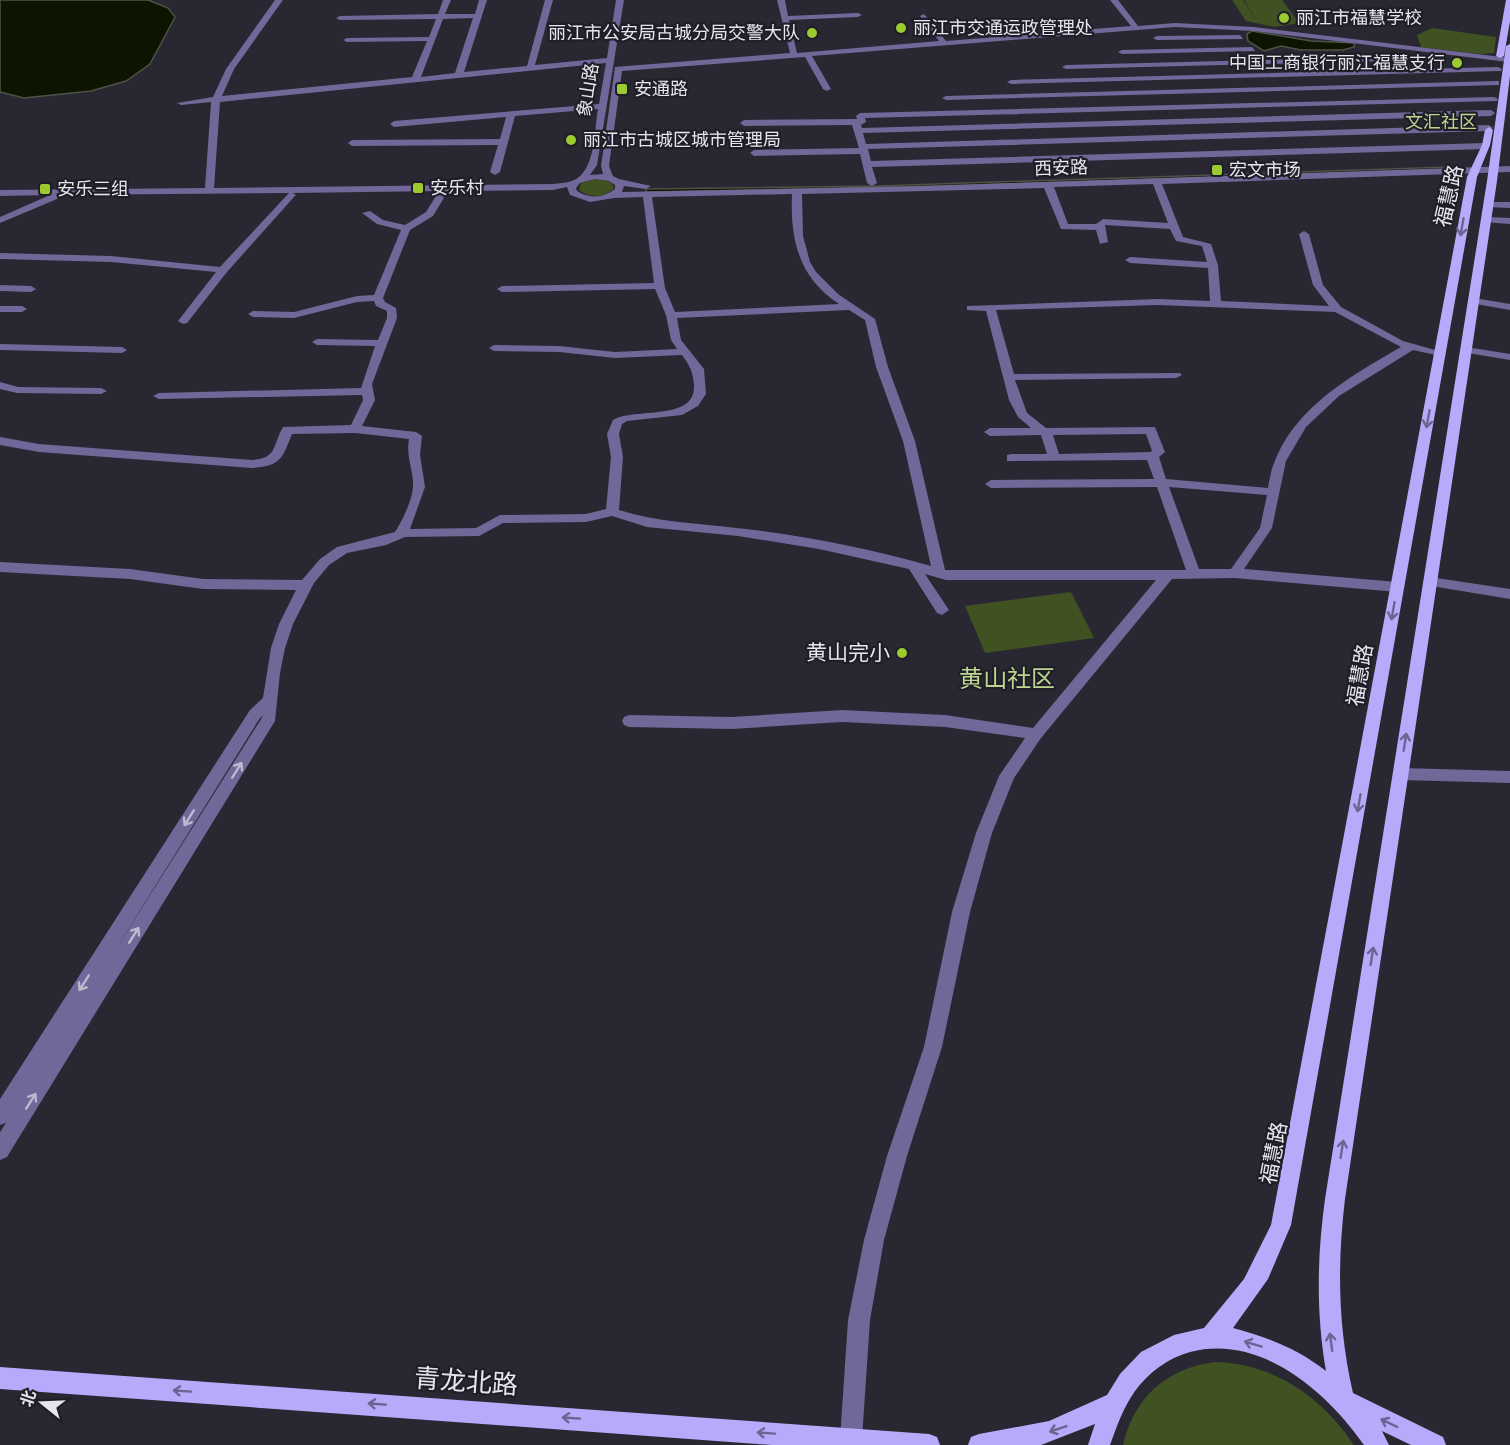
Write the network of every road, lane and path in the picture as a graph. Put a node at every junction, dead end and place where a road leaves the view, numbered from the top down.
1 (279, 0) edge
2 (447, 0) edge
3 (483, 0) edge
4 (549, 0) edge
5 (620, 0) edge
6 (628, 0) edge
7 (781, 0) edge
8 (1114, 0) edge
9 (1124, 0) edge
10 (1510, 0) edge
11 (858, 15) dead end
12 (477, 16) junction
13 (924, 16) dead end
14 (440, 17) junction
15 (340, 18) dead end
16 (785, 18) junction
17 (1186, 25) junction
18 (1135, 27) junction
19 (1144, 27) junction
20 (1236, 27) junction
21 (1240, 37) junction
22 (1157, 38) dead end
23 (1192, 38) junction
24 (431, 39) junction
25 (346, 40) dead end
26 (944, 43) junction
27 (1510, 46) edge
28 (1252, 49) junction
29 (1203, 50) junction
30 (1122, 52) dead end
31 (1299, 52) dead end
32 (1451, 53) junction
33 (807, 54) junction
34 (794, 55) junction
35 (609, 60) junction
36 (1213, 63) junction
37 (1505, 66) edge
38 (531, 67) junction
39 (1066, 67) dead end
40 (618, 69) junction
41 (459, 74) junction
42 (1224, 76) junction
43 (416, 78) junction
44 (1011, 82) dead end
45 (1496, 82) junction
46 (827, 89) dead end
47 (1236, 90) junction
48 (946, 98) dead end
49 (1494, 99) junction
50 (216, 100) junction
51 (181, 103) dead end
52 (1248, 104) junction
53 (602, 106) junction
54 (1209, 106) junction
55 (1506, 106) edge
56 (1491, 113) junction
57 (511, 114) junction
58 (1221, 121) junction
59 (744, 123) dead end
60 (394, 124) dead end
61 (857, 127) junction
62 (1489, 128) junction
63 (1232, 136) junction
64 (503, 142) junction
65 (352, 143) dead end
66 (1486, 146) junction
67 (863, 149) junction
68 (1244, 152) junction
69 (754, 153) dead end
70 (1251, 161) dead end
71 (867, 164) junction
72 (1490, 165) edge
73 (1510, 169) edge
74 (495, 172) dead end
75 (614, 180) junction
76 (1156, 181) junction
77 (872, 183) junction
78 (576, 185) junction
79 (1048, 185) junction
80 (209, 191) junction
81 (445, 191) junction
82 (797, 192) junction
83 (0, 193) edge
84 (647, 194) junction
85 (62, 195) junction
86 (291, 195) junction
87 (614, 195) junction
88 (0, 197) edge
89 (1510, 205) edge
90 (1487, 212) junction
91 (367, 213) dead end
92 (0, 220) edge
93 (1510, 221) edge
94 (1173, 226) junction
95 (1101, 227) junction
96 (406, 228) junction
97 (1304, 234) dead end
98 (1103, 242) dead end
99 (0, 256) edge
100 (1130, 260) dead end
101 (1213, 265) junction
102 (223, 270) junction
103 (660, 286) junction
104 (0, 288) edge
105 (31, 289) dead end
106 (502, 289) dead end
107 (378, 298) junction
108 (1474, 301) junction
109 (1216, 305) junction
110 (851, 307) junction
111 (990, 307) junction
112 (1510, 307) edge
113 (970, 308) dead end
114 (0, 309) edge
115 (22, 309) dead end
116 (1337, 309) junction
117 (253, 314) dead end
118 (671, 315) junction
119 (183, 321) dead end
120 (317, 342) dead end
121 (382, 343) junction
122 (1411, 346) junction
123 (0, 347) edge
124 (494, 348) dead end
125 (123, 350) dead end
126 (1466, 350) junction
127 (685, 352) junction
128 (1440, 353) junction
129 (1510, 357) edge
130 (1176, 375) dead end
131 (1009, 377) junction
132 (0, 385) edge
133 (100, 391) dead end
134 (367, 391) junction
135 (159, 396) dead end
136 (355, 429) junction
137 (1044, 431) junction
138 (990, 432) dead end
139 (0, 441) edge
140 (1152, 456) junction
141 (1035, 457) junction
142 (1054, 457) junction
143 (1011, 458) dead end
144 (1162, 483) junction
145 (990, 484) dead end
146 (1043, 484) junction
147 (1273, 492) junction
148 (612, 512) junction
149 (401, 533) junction
150 (0, 567) edge
151 (914, 567) junction
152 (1194, 573) junction
153 (1235, 573) junction
154 (939, 574) junction
155 (1168, 575) junction
156 (1430, 582) junction
157 (308, 585) junction
158 (1398, 587) junction
159 (1510, 594) edge
160 (942, 610) dead end
161 (269, 701) junction
162 (629, 721) dead end
163 (1036, 734) junction
164 (1401, 774) junction
165 (1510, 777) edge
166 (0, 1116) edge
167 (0, 1150) edge
168 (1209, 1338) junction
169 (0, 1378) edge
170 (1343, 1400) junction
171 (1111, 1406) junction
172 (850, 1439) junction
173 (929, 1445) edge
174 (979, 1445) edge
175 (1099, 1445) edge
176 (1377, 1445) edge
177 (1435, 1445) edge

1 - 50 street
2 - 14 street
3 - 12 street
4 - 38 street
5 - 35 street, 象山路
6 - 40 street, 象山路
7 - 16 street
8 - 18 street
9 - 19 street
10 - 37 main road, 福慧路
11 - 16 street
12 - 14 street
12 - 41 street
13 - 26 street
14 - 15 street
14 - 24 street
16 - 34 street
17 - 19 street
17 - 20 street
17 - 23 street
18 - 19 street
18 - 26 street
20 - 21 street
20 - 32 street
21 - 23 street
21 - 28 street
22 - 23 street
23 - 29 street
24 - 25 street
24 - 43 street
26 - 33 street
27 - 37 main road, 福慧路
28 - 29 street
28 - 31 street
29 - 30 street
29 - 36 street
32 - 36 street
32 - 37 street
33 - 34 street
33 - 46 street
34 - 40 street
35 - 38 street
35 - 53 street, 象山路
36 - 39 street
36 - 42 street
37 - 42 street
37 - 45 main road, 福慧路
37 - 55 main road, 福慧路
38 - 41 street
40 - 75 street, 象山路
41 - 43 street
42 - 44 street
42 - 47 street
43 - 50 street
45 - 47 street
45 - 49 main road, 福慧路
47 - 48 street
47 - 52 street
49 - 52 street
49 - 56 main road, 福慧路
50 - 51 street
50 - 80 street
52 - 54 street
53 - 57 street
53 - 78 street, 象山路
54 - 58 street
54 - 61 street
55 - 72 main road, 福慧路
56 - 58 street
56 - 62 main road, 福慧路
57 - 60 street
57 - 64 street
58 - 61 street
58 - 63 street
59 - 61 street
61 - 67 street
62 - 63 street
62 - 66 main road, 福慧路
63 - 67 street
63 - 68 street
64 - 65 street
64 - 74 street
66 - 68 street
66 - 72 main road, 福慧路
67 - 69 street
67 - 71 street
68 - 70 street
68 - 71 street
71 - 77 street
72 - 73 street, 西安路
72 - 76 street, 西安路
72 - 77 street, 西安路
72 - 90 main road, 福慧路
72 -> 128 main road, 福慧路
75 - 77 street, 西安路
75 - 78 street, 西安路
75 - 87 street
76 - 79 street, 西安路
76 - 94 street
78 - 81 street
78 - 87 street, 西安路
79 - 82 street, 西安路
79 - 95 street
80 - 81 street
80 - 85 street
81 - 86 street
81 - 96 street
82 - 84 street, 西安路
82 - 110 street
83 - 85 street
84 - 87 street, 西安路
84 - 103 street
85 - 86 street
85 - 88 street
85 - 92 street
86 - 102 street
89 - 90 street
90 - 93 street
90 - 108 main road, 福慧路
91 - 96 street
94 - 95 street
94 - 101 street
95 - 98 street
96 - 107 street
97 - 116 street
99 - 102 street
100 - 101 street
101 - 109 street
102 - 119 street
103 - 106 street
103 - 118 street
104 - 105 street
107 - 117 street
107 - 121 street
108 - 112 street
108 - 126 main road, 福慧路
109 - 111 street
109 - 116 street
110 - 118 street
110 - 154 street
111 - 113 street
111 - 131 street
114 - 115 street
116 - 122 street
118 - 127 street
120 - 121 street
121 - 134 street
122 - 128 street
122 - 147 street
123 - 125 street
124 - 127 street
126 - 129 street
126 - 156 main road, 福慧路
127 - 148 street
128 -> 158 main road, 福慧路
130 - 131 street
131 - 137 street
132 - 133 street
134 - 135 street
134 - 136 street
136 - 139 street
136 - 149 street
137 - 138 street
137 - 140 street
137 - 142 street
140 - 142 street
140 - 144 street
141 - 142 street
141 - 143 street
141 - 146 street
144 - 146 street
144 - 147 street
144 - 152 street
145 - 146 street
147 - 153 street
148 - 149 street
148 - 151 street
149 - 157 street
150 - 157 street
151 - 154 street
151 - 160 street
152 - 153 street
152 - 155 street
153 - 158 street
154 - 155 street
155 - 163 street
156 - 159 street
164 -> 156 main road, 福慧路
157 - 161 street
158 -> 168 main road, 福慧路
161 -> 166 street
167 -> 161 street
162 - 163 street
163 - 172 street
164 - 165 street
170 -> 164 main road, 福慧路
170 -> 168 main road
168 - 171 main road
172 -> 169 main road, 青龙北路
170 - 176 main road
177 -> 170 main road
171 -> 174 main road
171 - 175 main road
172 - 173 main road, 青龙北路

